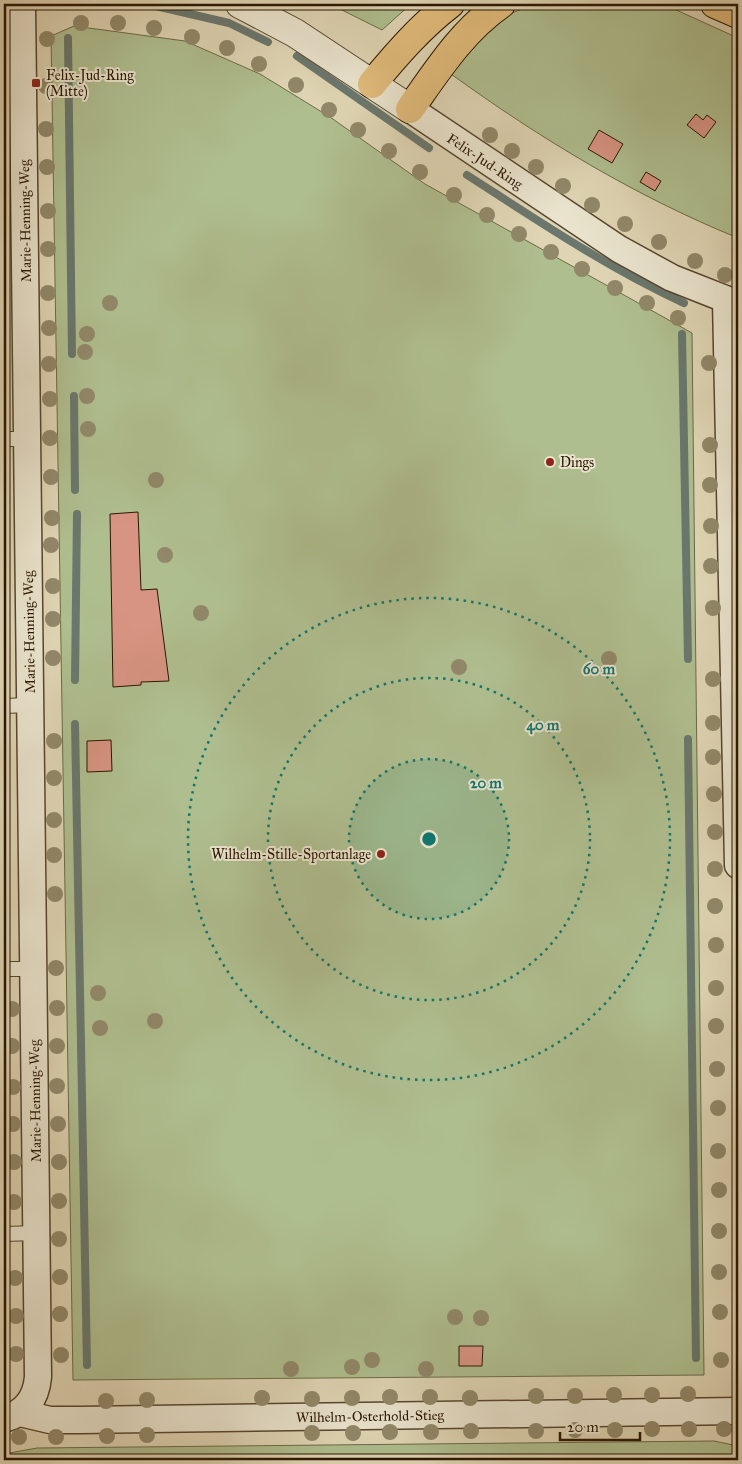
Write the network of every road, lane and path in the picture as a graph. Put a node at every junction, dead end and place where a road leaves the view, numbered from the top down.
1 (22, 4) edge
2 (240, 4) edge
3 (450, 4) edge
4 (501, 4) edge
5 (715, 4) edge
6 (738, 14) edge
7 (372, 84) junction
8 (410, 109) junction
9 (732, 302) edge
10 (16, 439) edge
11 (4, 706) edge
12 (30, 706) junction
13 (738, 865) edge
14 (4, 969) edge
15 (33, 969) junction
16 (4, 1234) edge
17 (36, 1234) junction
18 (738, 1411) edge
19 (12, 1416) edge

1 - 10 street, Marie-Henning-Weg
2 - 7 street, Felix-Jud-Ring
3 - 7 highway
4 - 8 highway
5 - 6 highway
7 - 8 street, Felix-Jud-Ring
8 - 9 street, Felix-Jud-Ring
9 - 13 street
10 - 12 street, Marie-Henning-Weg
11 - 12 lane, Marie-Henning-Weg
12 - 15 street, Marie-Henning-Weg
14 - 15 lane
15 - 17 street, Marie-Henning-Weg
16 - 17 lane
17 - 19 street, Marie-Henning-Weg
18 - 19 street, Wilhelm-Osterhold-Stieg

